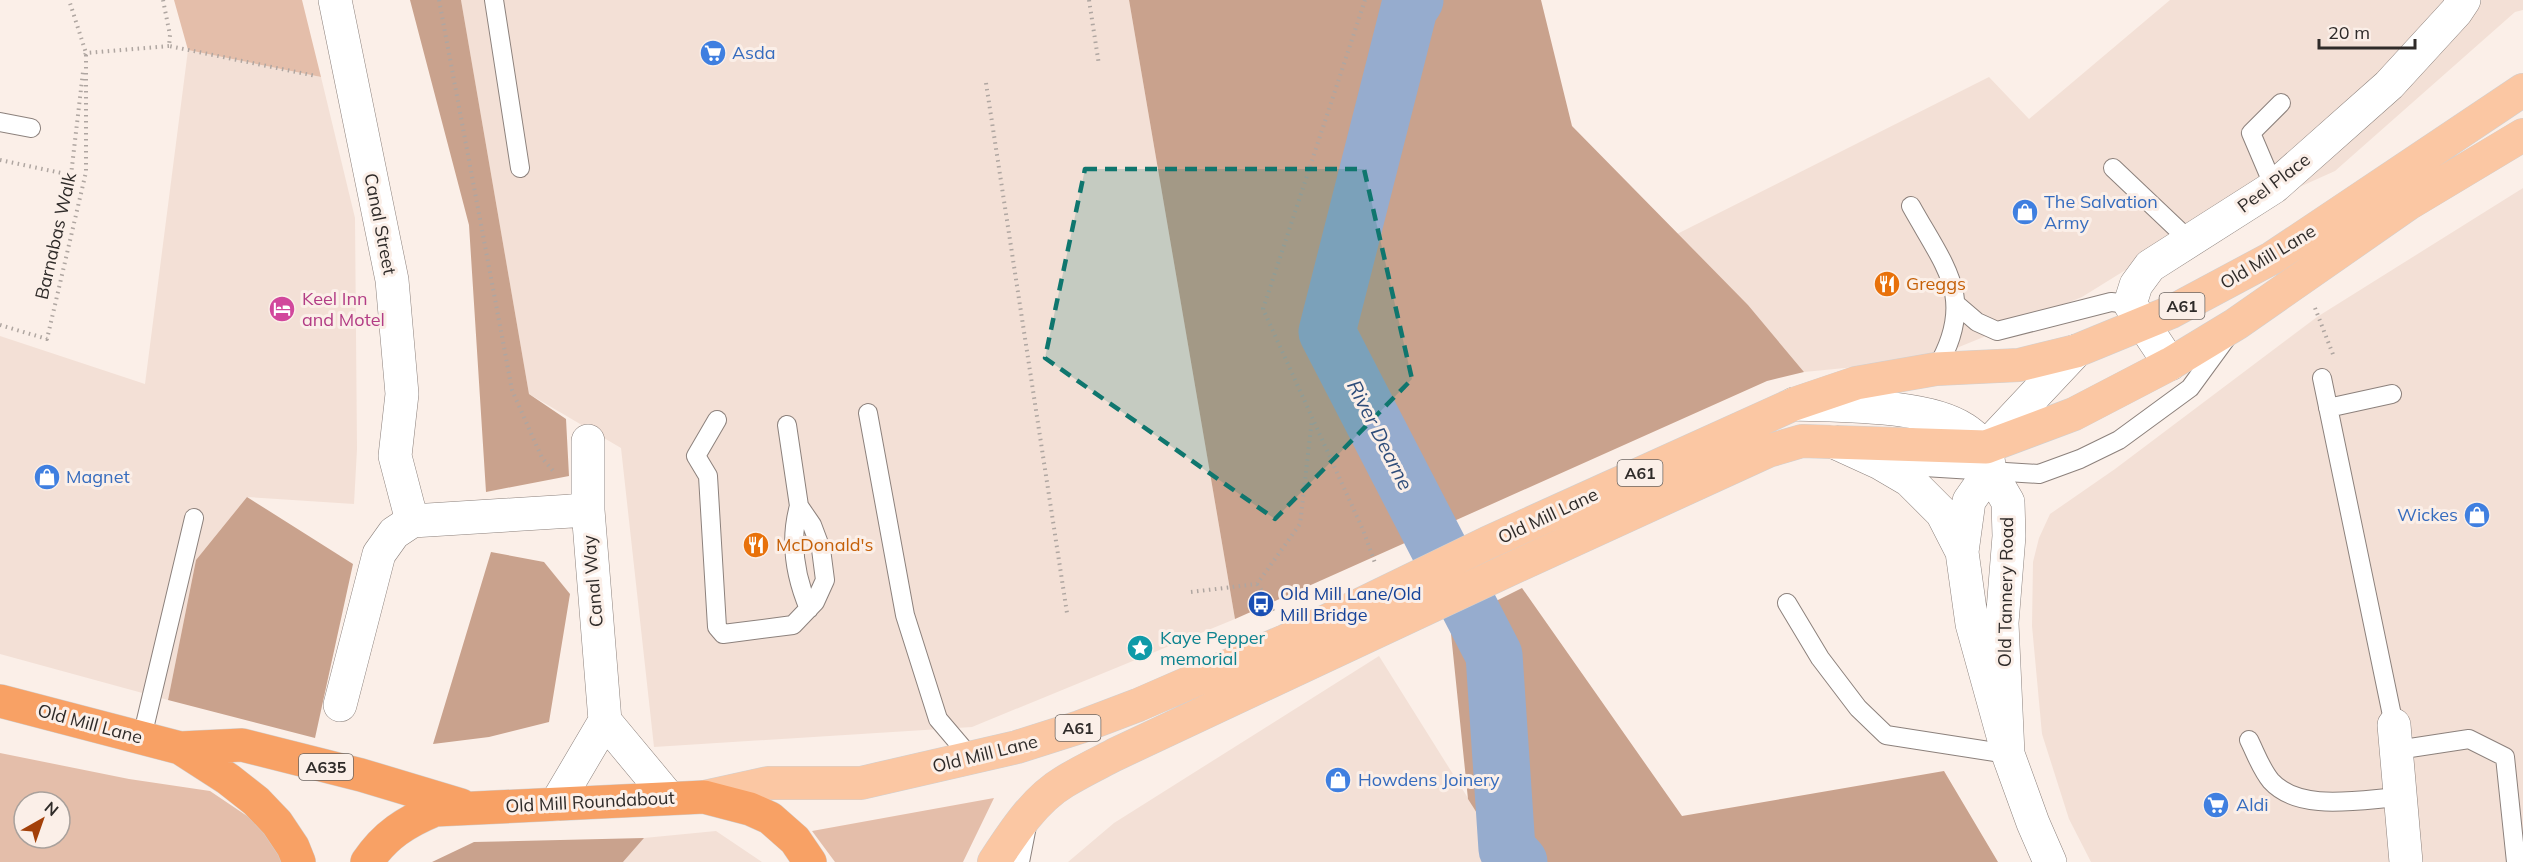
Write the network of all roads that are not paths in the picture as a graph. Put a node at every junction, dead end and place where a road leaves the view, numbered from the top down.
1 (335, 0) edge
2 (494, 0) edge
3 (2464, 0) edge
4 (2523, 90) edge
5 (2281, 103) dead end
6 (0, 122) edge
7 (31, 128) dead end
8 (2523, 135) edge
9 (520, 168) dead end
10 (2113, 168) dead end
11 (2274, 187) junction
12 (1911, 206) dead end
13 (2191, 242) junction
14 (1956, 304) junction
15 (2137, 315) junction
16 (2236, 324) junction
17 (2076, 351) junction
18 (2170, 364) junction
19 (1936, 369) junction
20 (2322, 378) dead end
21 (2392, 394) dead end
22 (1794, 404) junction
23 (2328, 408) junction
24 (868, 413) dead end
25 (717, 420) dead end
26 (787, 425) dead end
27 (588, 441) dead end
28 (1834, 442) junction
29 (1988, 459) junction
30 (799, 506) junction
31 (588, 510) junction
32 (194, 518) dead end
33 (412, 521) junction
34 (1962, 552) junction
35 (1787, 603) dead end
36 (809, 609) junction
37 (0, 700) edge
38 (340, 705) dead end
39 (605, 721) junction
40 (142, 737) junction
41 (2396, 737) junction
42 (2249, 740) dead end
43 (180, 748) junction
44 (2008, 754) junction
45 (972, 759) junction
46 (704, 797) junction
47 (2401, 797) junction
48 (669, 798) junction
49 (556, 804) junction
50 (1038, 804) junction
51 (469, 807) junction
52 (299, 862) edge
53 (367, 862) edge
54 (810, 862) edge
55 (994, 862) edge
56 (1020, 862) edge
57 (2050, 862) edge
58 (2406, 862) edge
59 (2516, 862) edge

1 - 33 street, Canal Street
2 - 9 lane
3 - 11 street, Peel Place
4 - 15 main road, Old Mill Lane / A61
5 - 11 lane
6 - 7 lane
8 - 16 main road, Old Mill Lane / A61
10 - 13 lane
11 - 13 street, Peel Place
12 - 14 lane
13 - 15 street, Peel Place
14 - 15 lane
14 - 19 lane
15 - 17 main road, Old Mill Lane / A61
15 - 18 street
16 - 18 main road, Old Mill Lane / A61
16 - 29 lane
17 - 19 main road, Old Mill Lane / A61
17 - 29 street, Old Tannery Road
18 - 29 main road, Old Mill Lane / A61
19 - 22 main road, Old Mill Lane / A61
20 - 23 lane
21 - 23 lane
22 - 29 street, Old Tannery Road
22 - 45 main road, Old Mill Lane / A61
23 - 41 lane
24 - 45 lane
25 - 36 lane
26 - 30 lane
27 - 31 street, Canal Way
28 - 29 main road, Old Mill Lane / A61
28 - 34 street, Old Tannery Road
28 - 50 main road, Old Mill Lane / A61
29 - 34 street, Old Tannery Road
29 - 44 street, Old Tannery Road
30 - 36 lane
30 - 36 lane
31 - 33 street
31 - 39 street, Canal Way
32 - 40 lane
33 - 38 street
34 - 44 street, Old Tannery Road
35 - 44 lane
37 - 40 highway, Old Mill Lane / A635
39 - 48 street
39 - 49 street
40 - 43 highway, Old Mill Lane / A635
41 - 47 street
41 - 59 lane
42 - 47 lane
43 - 51 highway, Old Mill Lane / A635
43 - 52 highway, Old Mill Lane / A635
44 - 57 street, Old Tannery Road
45 - 46 main road, Old Mill Lane / A61
46 - 48 highway, Old Mill Roundabout
46 - 54 highway, Old Mill Roundabout
47 - 58 street
48 - 49 highway, Old Mill Roundabout
49 - 51 highway, Old Mill Roundabout
50 - 55 main road, A61
50 - 56 lane
51 - 53 highway, Old Mill Roundabout

